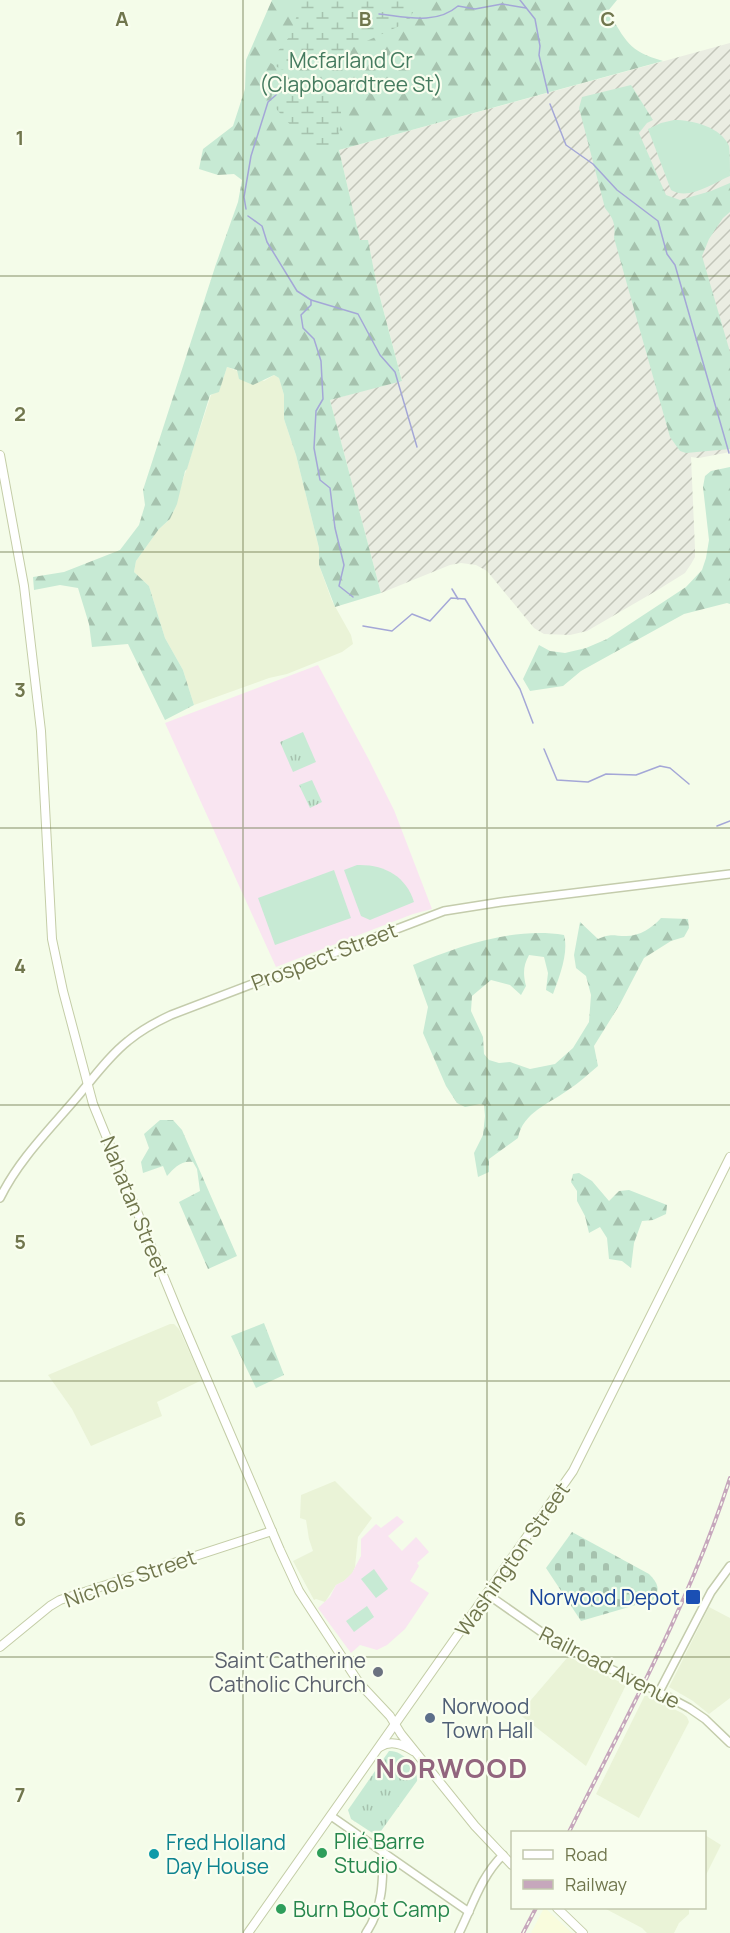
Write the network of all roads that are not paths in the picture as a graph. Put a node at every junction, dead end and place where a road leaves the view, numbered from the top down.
1 (0, 455) edge
2 (730, 874) edge
3 (87, 1084) junction
4 (730, 1157) edge
5 (0, 1198) edge
6 (272, 1531) junction
7 (730, 1566) edge
8 (488, 1594) junction
9 (0, 1647) edge
10 (659, 1692) junction
11 (396, 1724) junction
12 (730, 1743) edge
13 (379, 1748) junction
14 (417, 1754) junction
15 (331, 1816) junction
16 (383, 1852) junction
17 (503, 1855) junction
18 (511, 1863) edge
19 (558, 1909) edge
20 (469, 1912) junction
21 (248, 1933) edge
22 (366, 1933) edge
23 (459, 1933) edge
24 (583, 1933) edge

1 - 3 main road, Nahatan Street
2 - 3 street, Prospect Street
3 - 5 street, Prospect Street
3 - 6 main road, Nahatan Street
4 - 8 main road, Washington Street
6 - 9 main road, Nichols Street
6 - 11 main road, Nahatan Street
7 - 10 street
8 - 10 street, Railroad Avenue
8 - 11 main road, Washington Street
10 - 12 street, Railroad Avenue
11 - 13 main road, Washington Street
11 - 14 main road, Nahatan Street
13 - 14 main road
13 - 15 main road, Washington Street
14 - 17 main road, Nahatan Street
15 - 16 street
15 - 21 main road, Washington Street
16 - 20 street
16 - 22 street
17 - 18 main road, Nahatan Street
17 - 20 street
19 - 24 main road
20 - 23 street

